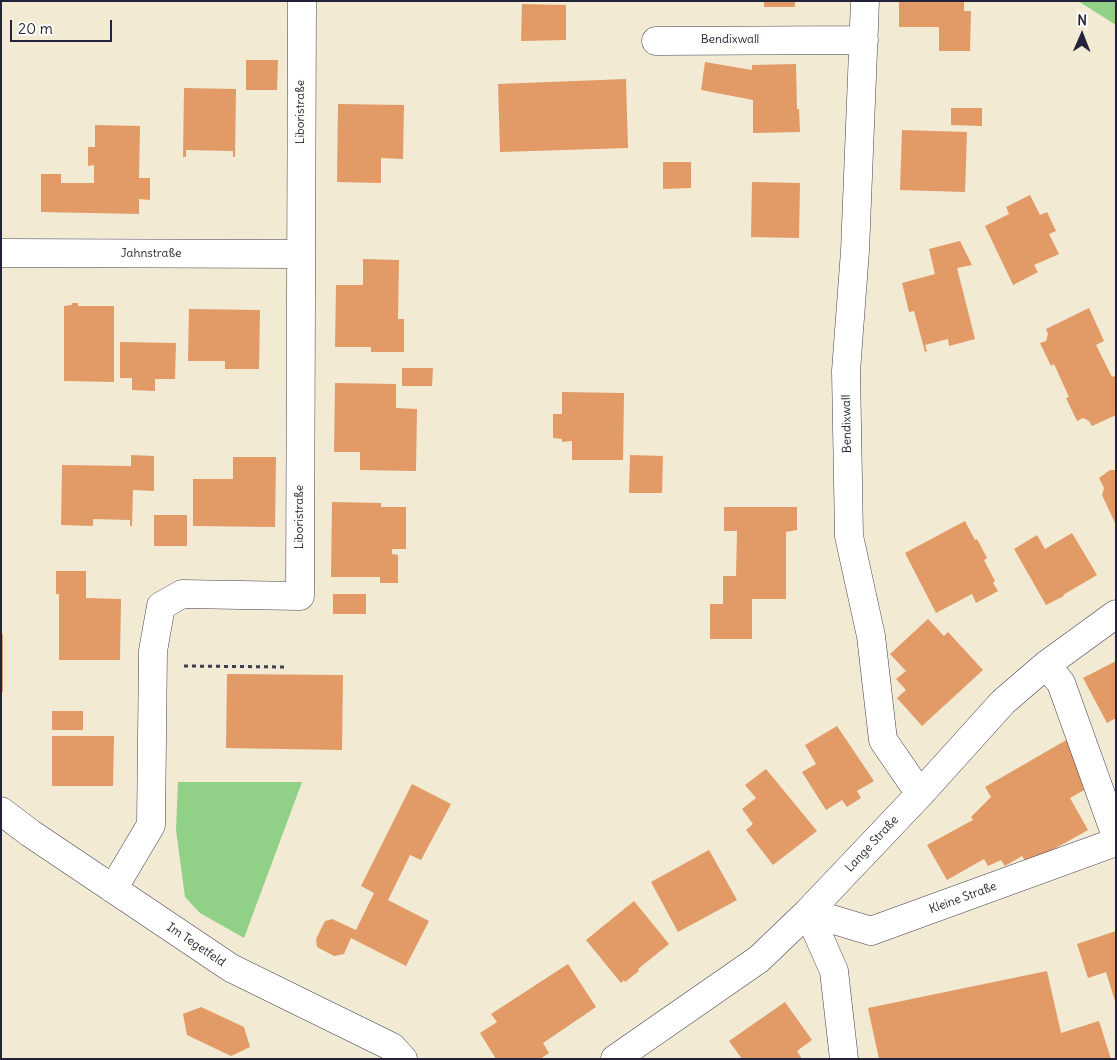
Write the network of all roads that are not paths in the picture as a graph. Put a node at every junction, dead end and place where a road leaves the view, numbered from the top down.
1 (302, 1) edge
2 (866, 1) edge
3 (656, 40) dead end
4 (864, 40) junction
5 (1, 254) edge
6 (300, 254) junction
7 (1116, 614) edge
8 (1046, 664) junction
9 (920, 794) junction
10 (1, 811) edge
11 (1116, 836) edge
12 (1116, 842) edge
13 (113, 890) junction
14 (808, 912) junction
15 (403, 1059) edge
16 (615, 1059) edge
17 (844, 1059) edge

1 - 6 street, Liboristraße
2 - 4 street, Bendixwall
3 - 4 street, Bendixwall
4 - 9 street, Bendixwall
5 - 6 street, Jahnstraße
6 - 13 street, Liboristraße
7 - 8 street, Lange Straße
8 - 9 street, Lange Straße
8 - 11 street
9 - 14 street, Lange Straße
10 - 13 street, Im Tegetfeld
12 - 14 street, Kleine Straße
13 - 15 street, Im Tegetfeld
14 - 16 street, Lange Straße
14 - 17 street

